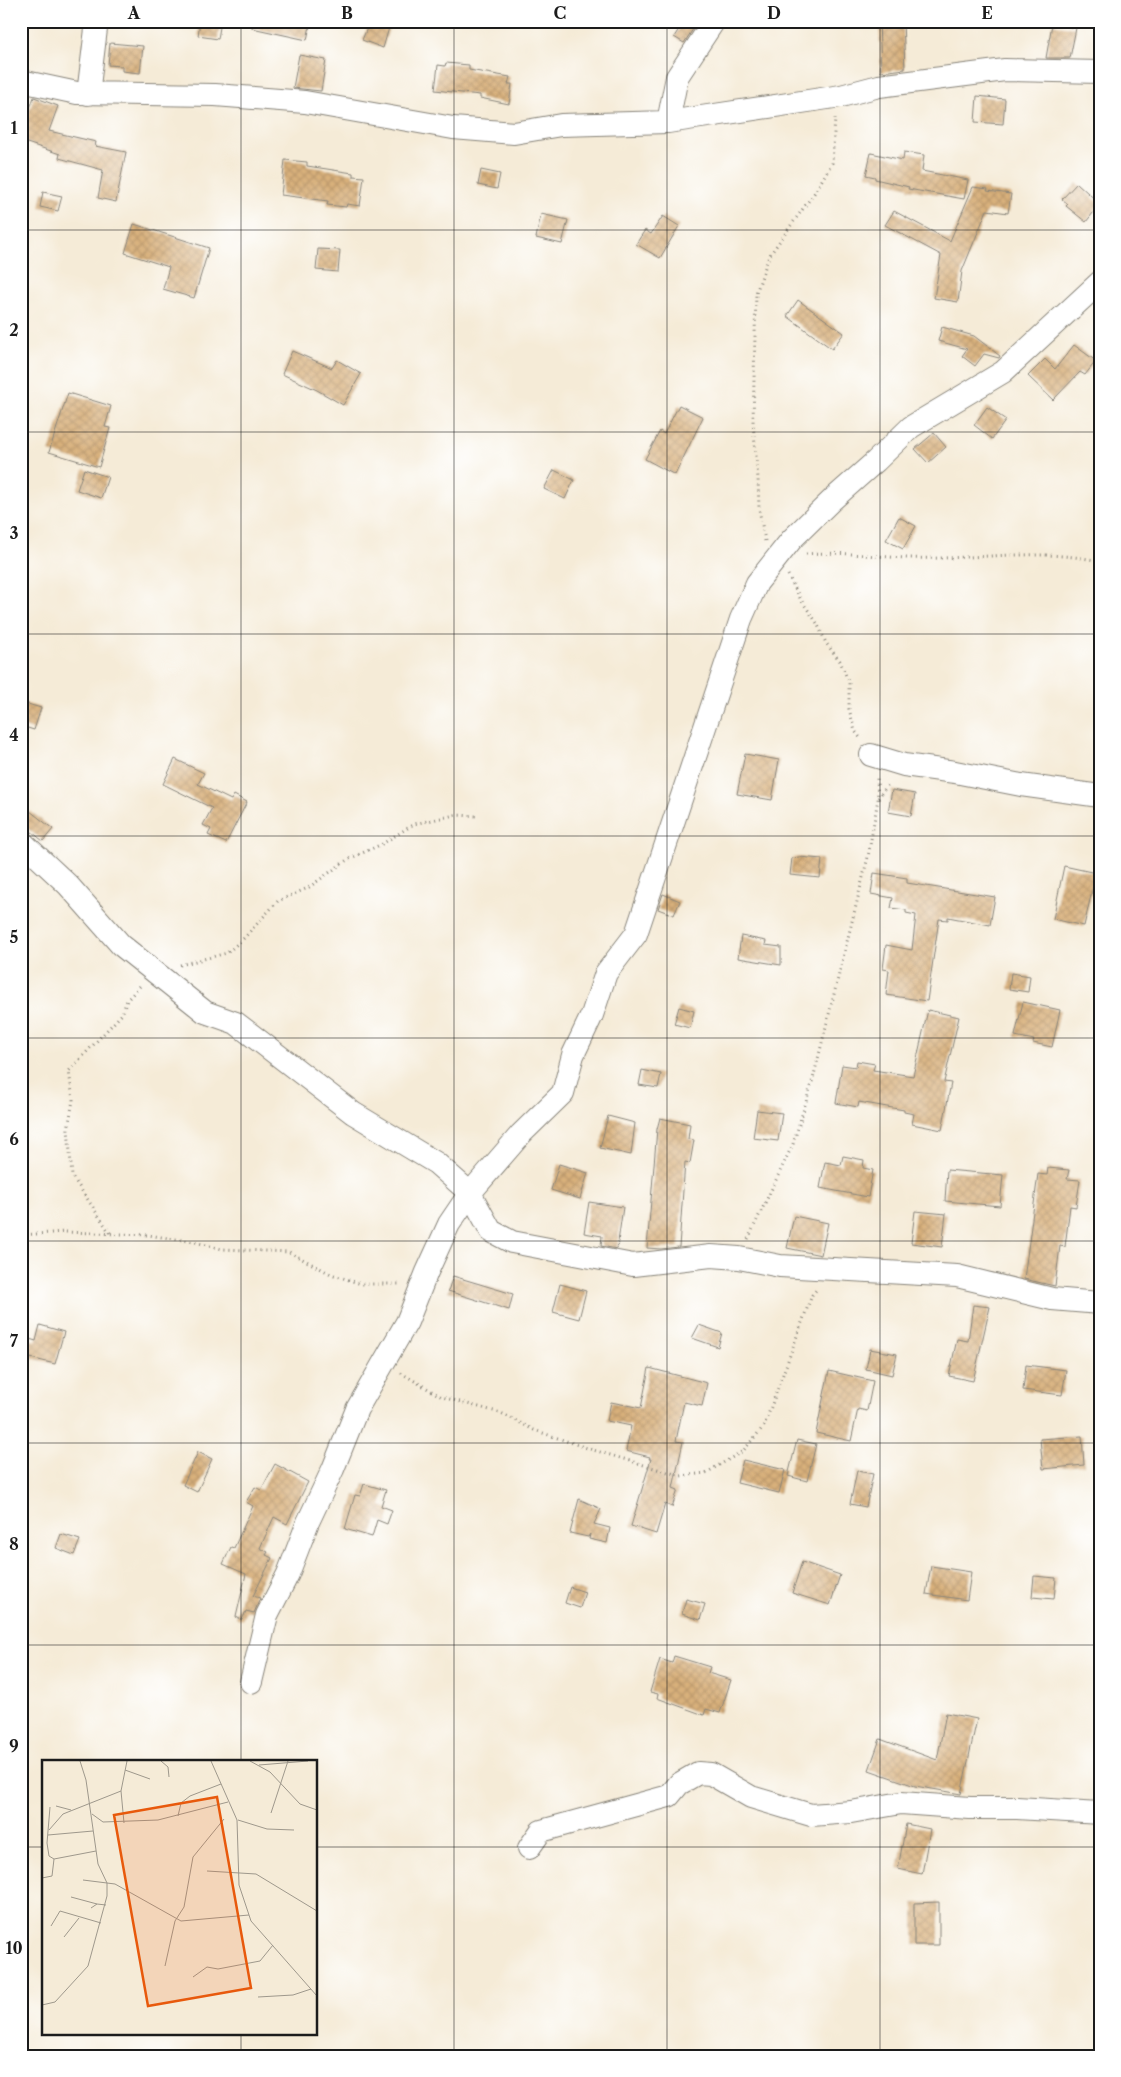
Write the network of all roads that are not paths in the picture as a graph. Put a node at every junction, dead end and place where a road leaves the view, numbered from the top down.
1 (97, 21) edge
2 (714, 21) edge
3 (1100, 72) edge
4 (21, 81) edge
5 (88, 94) junction
6 (668, 122) junction
7 (1100, 282) edge
8 (870, 755) road end
9 (1100, 796) edge
10 (21, 841) edge
11 (470, 1193) junction
12 (1100, 1303) edge
13 (251, 1682) dead end
14 (1100, 1813) edge
15 (529, 1848) dead end

1 - 5 street
2 - 6 street
3 - 6 street
4 - 5 street
5 - 6 street
7 - 11 street
8 - 9 street
10 - 11 street
11 - 12 street
11 - 13 street
14 - 15 street

